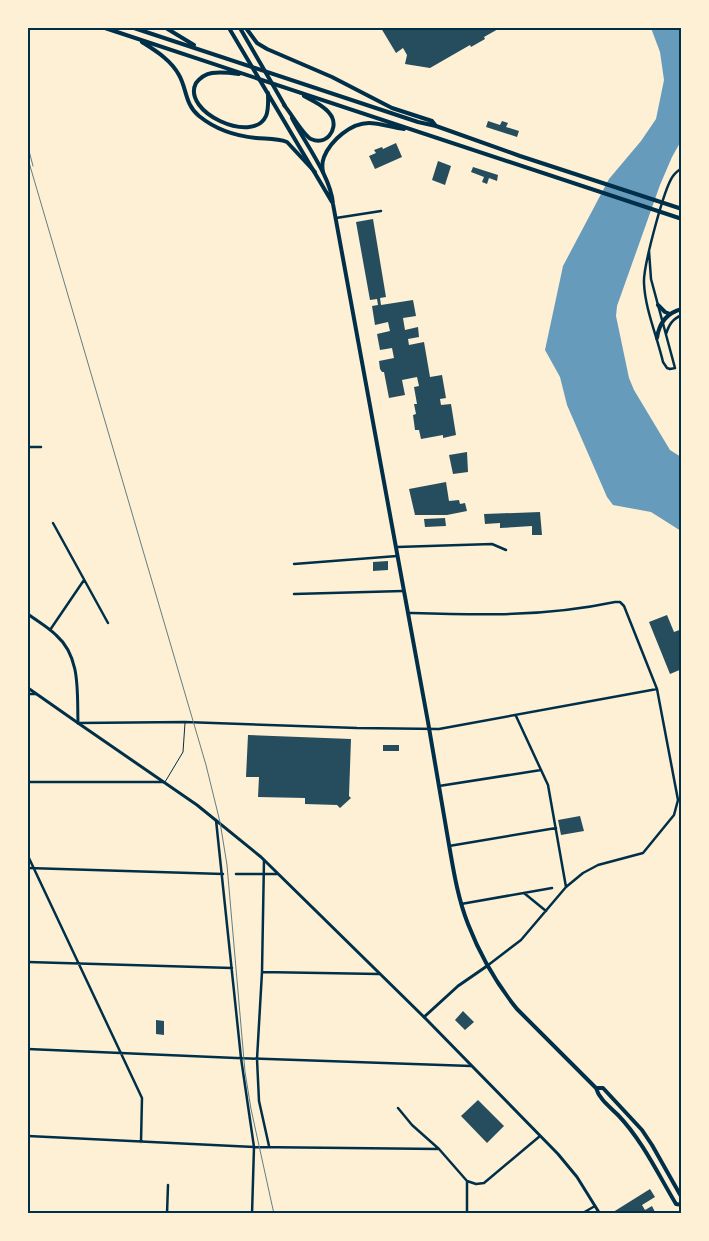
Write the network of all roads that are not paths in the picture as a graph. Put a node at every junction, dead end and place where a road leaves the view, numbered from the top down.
1 (105, 28) edge
2 (134, 28) edge
3 (166, 28) edge
4 (230, 28) edge
5 (240, 28) edge
6 (246, 28) edge
7 (136, 38) junction
8 (200, 49) junction
9 (244, 74) junction
10 (298, 92) junction
11 (268, 93) junction
12 (284, 105) junction
13 (436, 126) junction
14 (414, 131) junction
15 (682, 168) edge
16 (315, 172) junction
17 (323, 172) junction
18 (333, 204) junction
19 (682, 210) edge
20 (381, 211) dead end
21 (336, 218) junction
22 (682, 220) edge
23 (650, 250) junction
24 (658, 305) junction
25 (682, 309) edge
26 (670, 314) junction
27 (682, 315) edge
28 (662, 321) junction
29 (666, 336) junction
30 (657, 338) junction
31 (28, 447) edge
32 (41, 447) dead end
33 (53, 523) dead end
34 (397, 547) junction
35 (506, 550) dead end
36 (398, 556) junction
37 (294, 564) dead end
38 (84, 580) junction
39 (405, 591) junction
40 (294, 594) dead end
41 (409, 613) junction
42 (28, 614) edge
43 (108, 623) dead end
44 (50, 630) junction
45 (28, 688) edge
46 (656, 689) junction
47 (28, 694) edge
48 (36, 694) junction
49 (516, 716) junction
50 (185, 722) junction
51 (78, 723) junction
52 (430, 730) junction
53 (541, 770) junction
54 (28, 782) edge
55 (165, 782) junction
56 (438, 786) junction
57 (216, 819) junction
58 (556, 828) junction
59 (449, 846) junction
60 (28, 856) edge
61 (264, 860) junction
62 (28, 868) edge
63 (33, 868) junction
64 (223, 874) junction
65 (236, 874) dead end
66 (264, 874) junction
67 (279, 874) junction
68 (566, 887) junction
69 (552, 888) dead end
70 (524, 893) junction
71 (461, 904) junction
72 (546, 911) junction
73 (28, 962) edge
74 (78, 963) junction
75 (487, 966) junction
76 (232, 968) junction
77 (262, 972) junction
78 (381, 974) junction
79 (424, 1017) junction
80 (28, 1049) edge
81 (121, 1053) junction
82 (241, 1058) junction
83 (257, 1059) junction
84 (471, 1066) junction
85 (596, 1088) junction
86 (398, 1108) dead end
87 (28, 1136) edge
88 (540, 1136) junction
89 (141, 1142) junction
90 (269, 1146) junction
91 (254, 1147) junction
92 (439, 1149) junction
93 (468, 1181) junction
94 (168, 1185) dead end
95 (682, 1198) edge
96 (681, 1204) edge
97 (595, 1206) junction
98 (167, 1214) edge
99 (252, 1214) edge
100 (467, 1214) edge
101 (581, 1214) edge
102 (600, 1214) edge

1 - 7 main road
2 - 8 main road
3 - 8 main road
4 - 11 main road
5 - 12 main road
6 - 13 main road
7 - 9 main road
7 - 16 main road
8 - 13 main road
9 - 10 main road
9 - 11 main road
10 - 12 main road
10 - 14 main road
11 - 16 main road
12 - 17 main road
13 - 19 main road
14 - 17 main road
14 - 22 main road
15 - 23 street
16 - 18 main road
17 - 18 main road
18 - 21 main road
20 - 21 street
21 - 34 main road
23 - 24 street
23 - 30 street
24 - 26 main road
24 - 28 street
25 - 26 main road
26 - 28 main road
27 - 29 street
28 - 29 street
28 - 30 main road
29 - 30 street
31 - 32 street
33 - 38 street
34 - 35 street
34 - 36 main road
36 - 37 street
36 - 39 main road
38 - 43 street
38 - 44 street
39 - 40 street
39 - 41 main road
41 - 46 street
41 - 52 main road
42 - 44 main road
44 - 51 main road
45 - 48 main road
46 - 49 street
46 - 68 street
47 - 48 street
48 - 51 main road
49 - 52 street
49 - 53 street
50 - 51 street
50 - 52 street
50 - 55 lane
51 - 55 main road
52 - 56 main road
53 - 56 street
53 - 58 street
54 - 55 street
55 - 57 main road
56 - 59 main road
57 - 61 main road
57 - 64 street
58 - 59 street
58 - 68 street
59 - 71 main road
60 - 63 street
61 - 66 street
61 - 67 main road
62 - 63 street
63 - 64 street
63 - 74 street
64 - 76 street
65 - 66 street
66 - 67 street
66 - 77 street
67 - 78 main road
68 - 72 street
69 - 70 street
70 - 71 street
70 - 72 street
71 - 75 main road
72 - 75 street
73 - 74 street
74 - 76 street
74 - 81 street
75 - 79 main road
75 - 85 main road
76 - 82 street
77 - 78 street
77 - 83 street
78 - 79 main road
79 - 84 main road
80 - 81 street
81 - 82 street
81 - 89 street
82 - 83 street
82 - 91 street
83 - 84 street
83 - 90 street
84 - 88 main road
85 - 95 main road
85 - 96 main road
86 - 92 street
87 - 89 street
88 - 93 street
88 - 97 main road
89 - 91 street
90 - 91 street
90 - 92 street
91 - 99 street
92 - 93 street
93 - 100 street
94 - 98 street
97 - 101 street
97 - 102 main road

